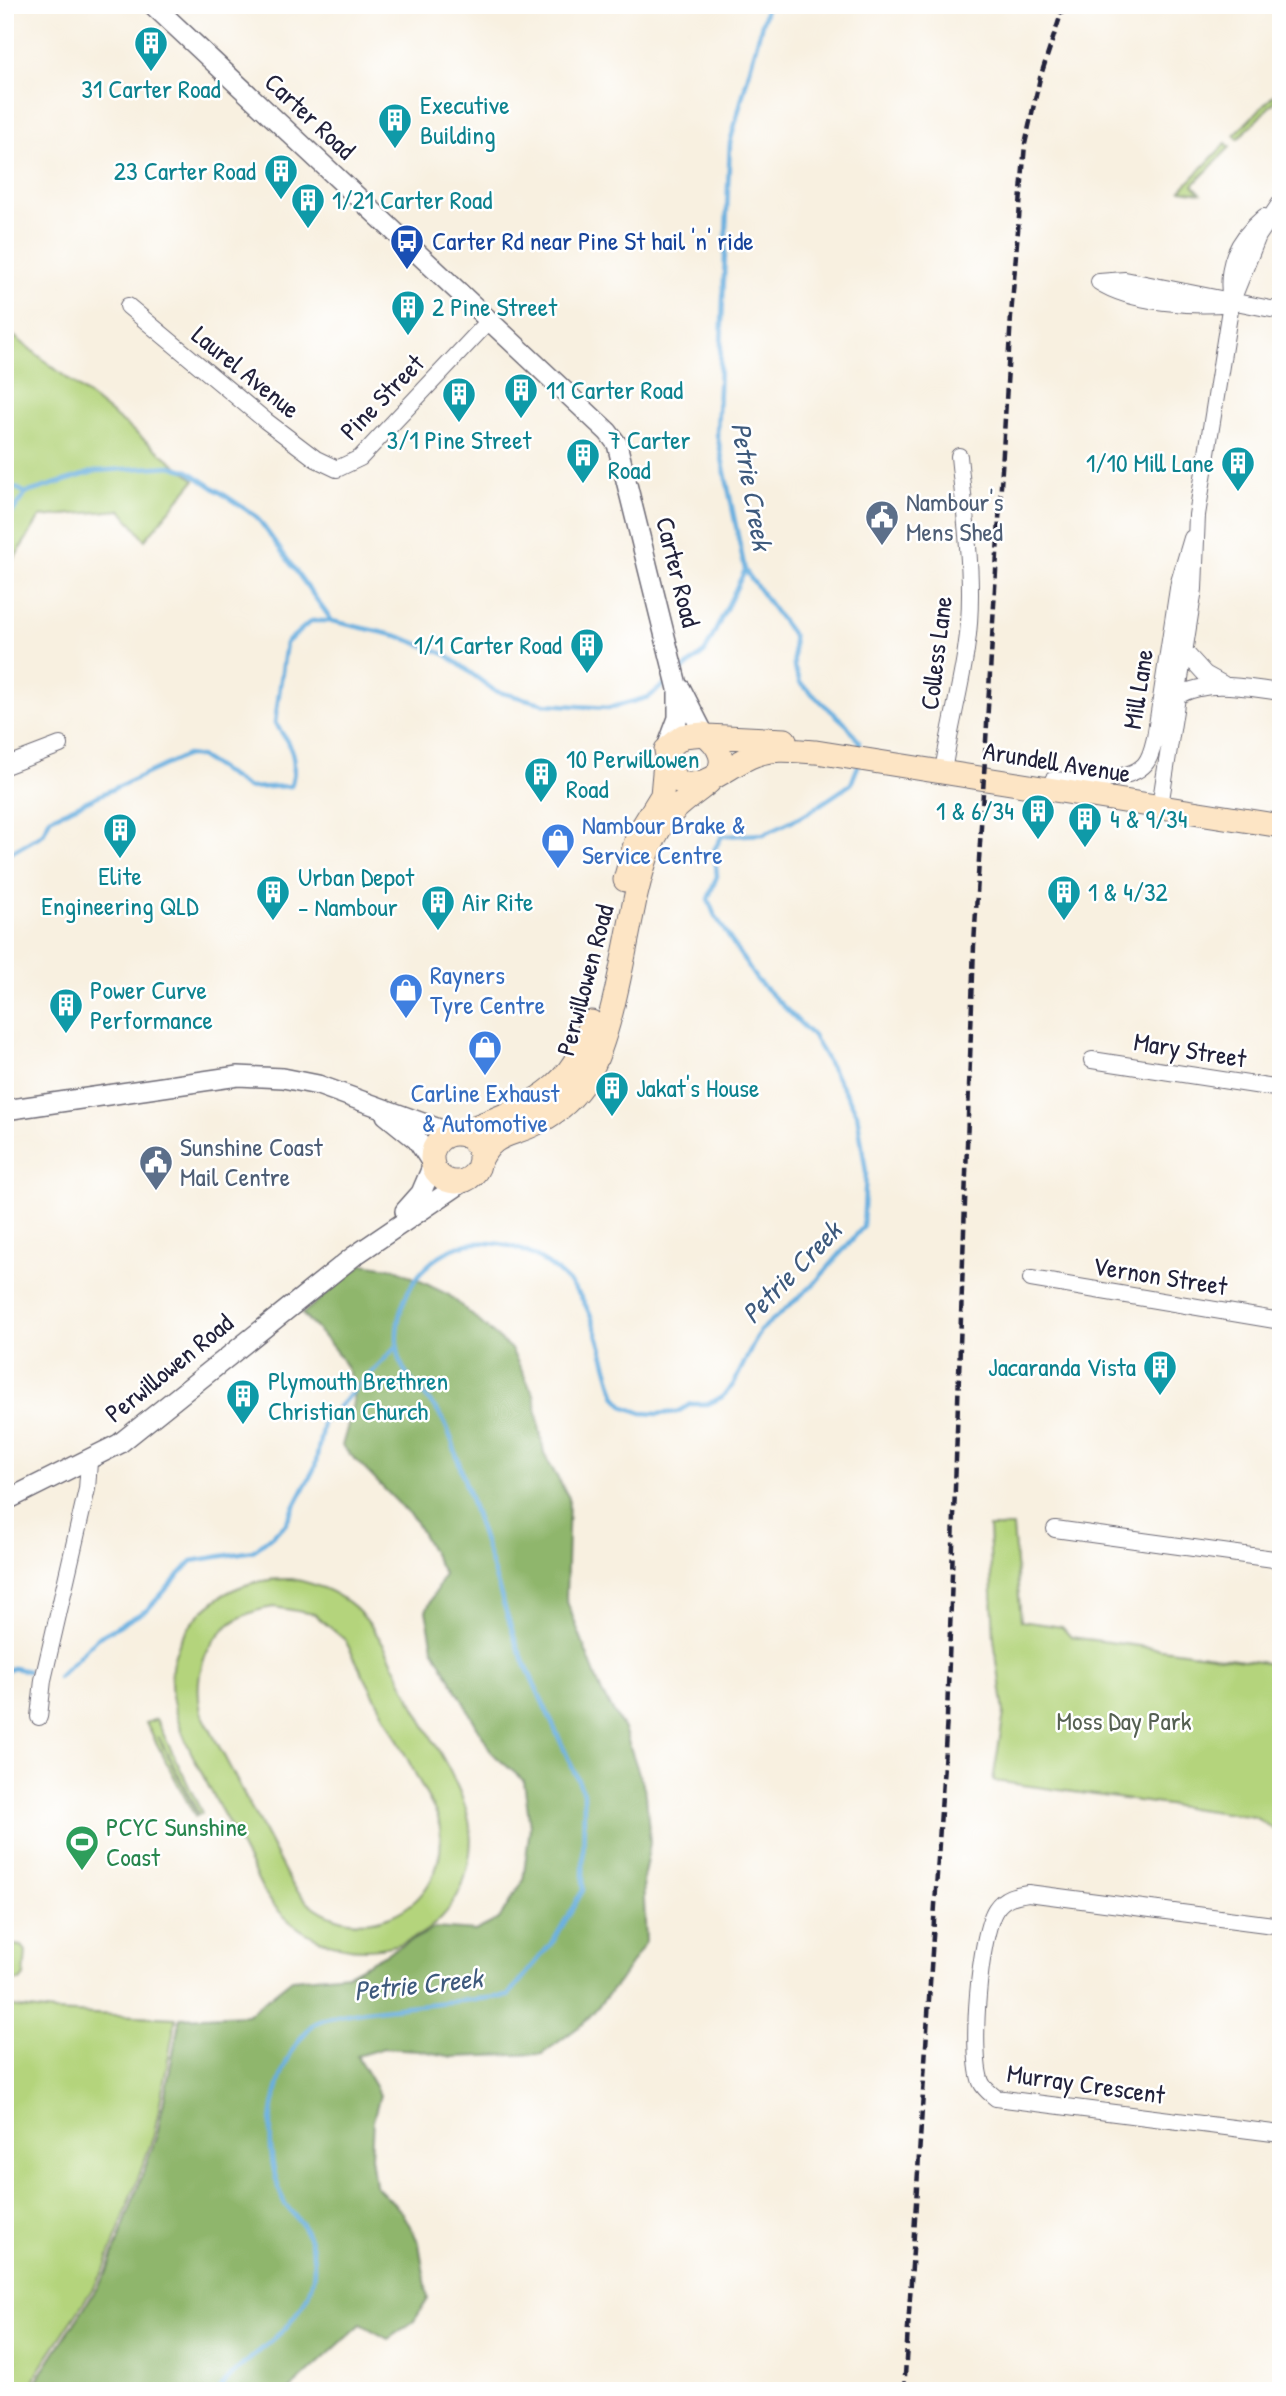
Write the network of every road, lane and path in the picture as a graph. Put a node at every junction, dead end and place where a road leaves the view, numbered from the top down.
1 (153, 5) edge
2 (1280, 202) edge
3 (1092, 281) dead end
4 (1231, 303) junction
5 (128, 306) dead end
6 (1281, 311) edge
7 (488, 322) junction
8 (959, 456) dead end
9 (337, 469) joint
10 (1195, 529) junction
11 (1185, 652) junction
12 (1225, 685) junction
13 (680, 691) junction
14 (1281, 692) edge
15 (1179, 695) junction
16 (706, 735) junction
17 (60, 745) dead end
18 (815, 750) junction
19 (666, 755) junction
20 (5, 766) edge
21 (943, 772) junction
22 (713, 778) junction
23 (1014, 785) junction
24 (1160, 806) junction
25 (1281, 826) edge
26 (1092, 1060) dead end
27 (1281, 1089) edge
28 (369, 1102) junction
29 (5, 1110) edge
30 (455, 1134) junction
31 (432, 1164) junction
32 (474, 1171) junction
33 (354, 1256) junction
34 (1031, 1279) dead end
35 (1281, 1321) edge
36 (89, 1462) junction
37 (5, 1501) edge
38 (1055, 1529) dead end
39 (1281, 1560) edge
40 (39, 1717) dead end
41 (1281, 1926) edge
42 (1281, 2134) edge

1 - 7 street, Carter Road
2 - 4 street, Mill Lane
3 - 4 street
4 - 6 street
4 - 10 street, Mill Lane
5 - 9 street, Laurel Avenue
7 - 9 street, Pine Street
7 - 13 street, Carter Road
8 - 21 street, Colless Lane
10 - 11 street, Mill Lane
10 - 23 street, Mill Lane
11 - 12 street
11 - 15 street, Mill Lane
12 - 14 street
12 - 15 street
13 - 16 street, Carter Road
13 - 19 street, Carter Road
15 - 24 street, Mill Lane
16 - 18 main road, Arundell Avenue
16 - 19 main road
16 - 22 main road
17 - 20 street
18 - 21 main road, Arundell Avenue
18 - 22 main road, Arundell Avenue
19 - 22 main road
19 - 30 main road, Perwillowen Road
21 - 23 main road, Arundell Avenue
22 - 32 main road, Perwillowen Road
23 - 24 main road, Arundell Avenue
24 - 25 main road, Arundell Avenue
26 - 27 street, Mary Street
28 - 29 street
28 - 30 street
28 - 31 street
30 - 31 main road
30 - 32 main road
31 - 32 main road
31 - 33 street, Perwillowen Road
32 - 33 street, Perwillowen Road
33 - 36 street, Perwillowen Road
34 - 35 street, Vernon Street
36 - 37 street, Perwillowen Road
36 - 40 street
38 - 39 street
41 - 42 street, Murray Crescent

